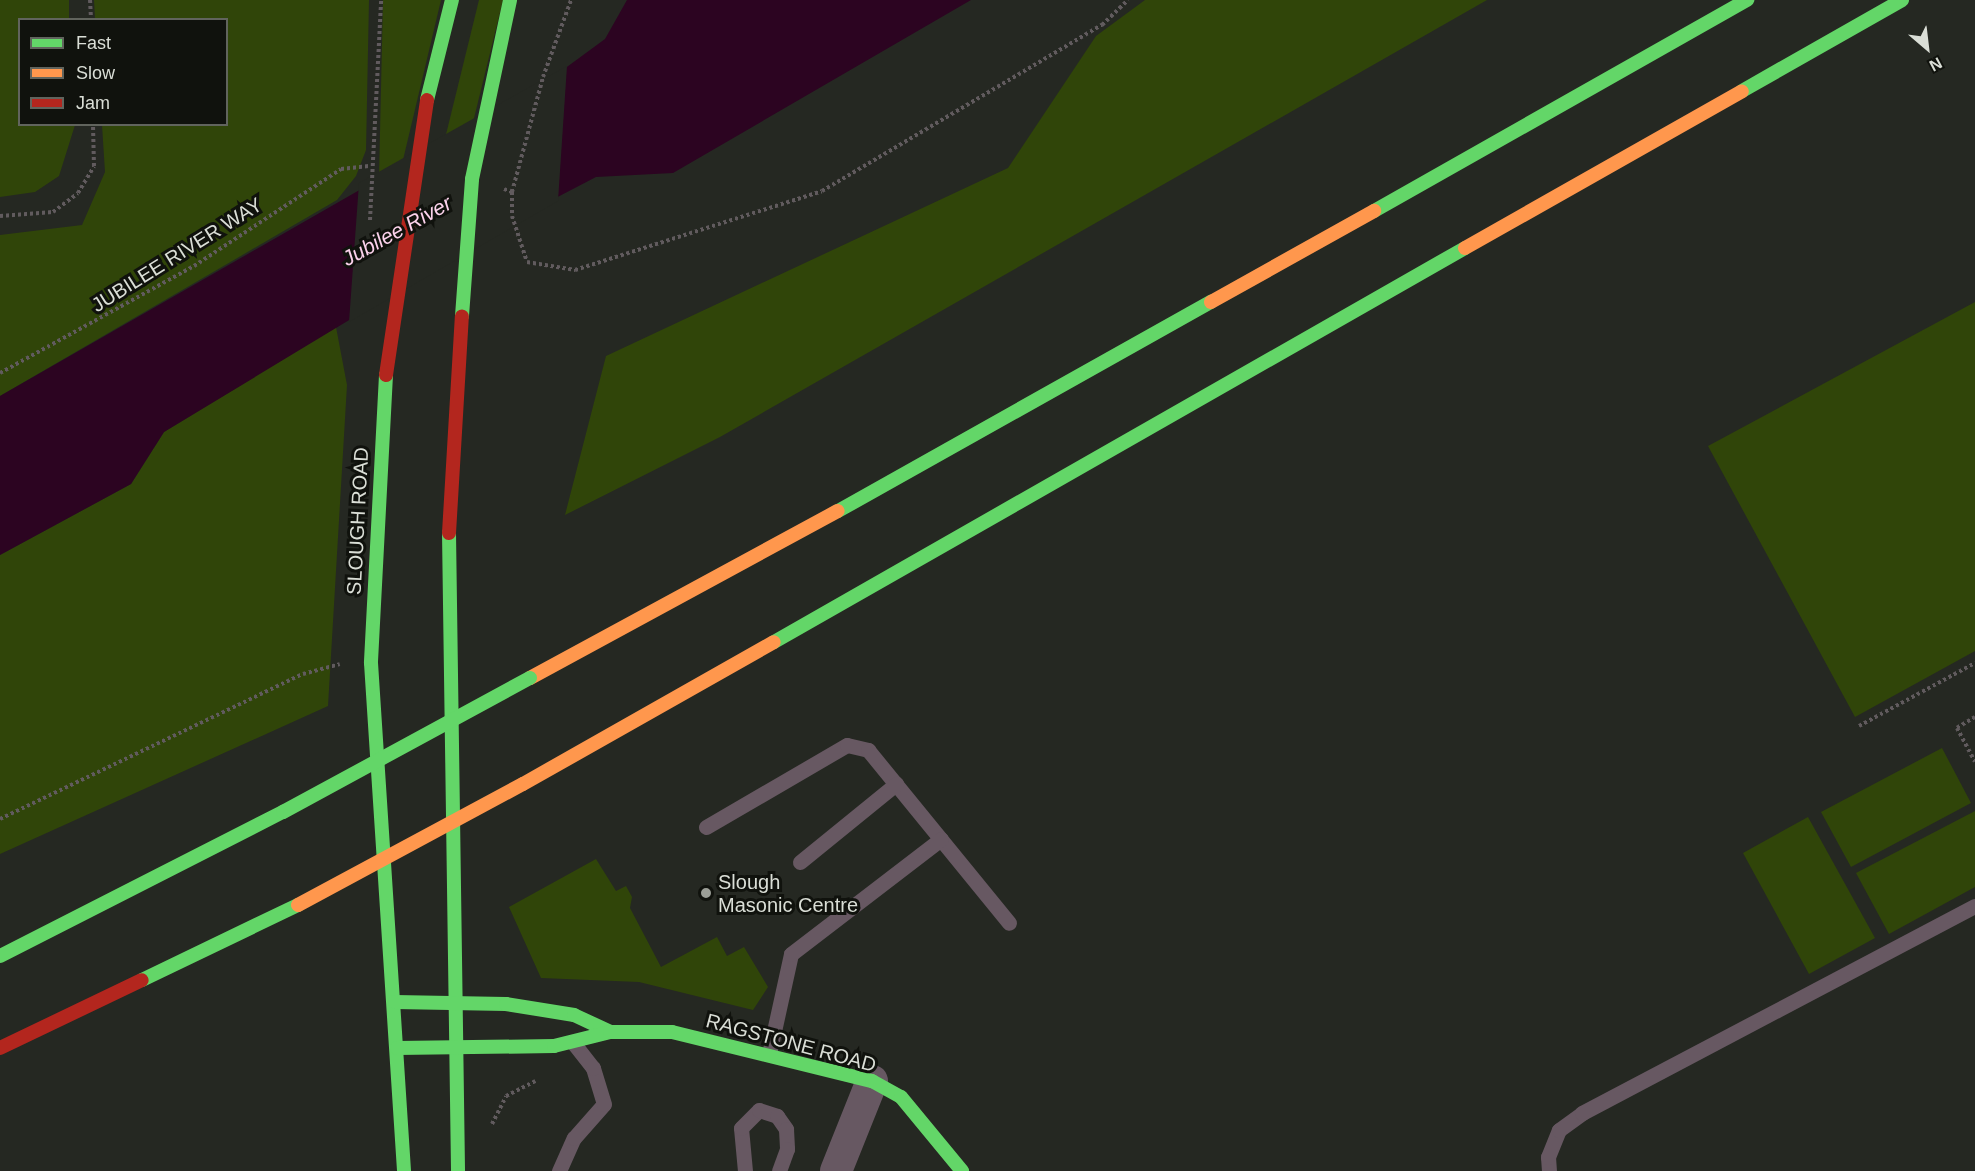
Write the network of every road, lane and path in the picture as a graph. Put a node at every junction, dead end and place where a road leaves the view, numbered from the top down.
1 (90, 0) edge
2 (381, 0) edge
3 (452, 0) edge
4 (510, 0) edge
5 (571, 0) edge
6 (1128, 0) edge
7 (1747, 0) edge
8 (1902, 0) edge
9 (91, 18) edge
10 (543, 77) dead end
11 (93, 126) edge
12 (512, 192) dead end
13 (0, 216) edge
14 (0, 373) edge
15 (371, 663) junction
16 (1975, 663) edge
17 (1975, 717) edge
18 (1859, 726) dead end
19 (1975, 762) edge
20 (896, 784) junction
21 (0, 819) edge
22 (706, 827) dead end
23 (941, 839) junction
24 (800, 862) dead end
25 (1975, 906) edge
26 (1009, 923) dead end
27 (0, 956) edge
28 (395, 1002) junction
29 (457, 1002) junction
30 (610, 1032) junction
31 (574, 1044) junction
32 (0, 1048) edge
33 (397, 1048) junction
34 (456, 1048) junction
35 (769, 1054) junction
36 (537, 1073) dead end
37 (872, 1081) junction
38 (484, 1127) dead end
39 (960, 1168) edge
40 (404, 1171) edge
41 (458, 1171) edge
42 (559, 1171) edge
43 (745, 1171) edge
44 (778, 1171) edge
45 (836, 1171) edge
46 (1549, 1171) edge

1 - 9 path
2 - 14 path, JUBILEE RIVER WAY
3 - 15 main road, SLOUGH ROAD
4 - 29 main road
5 - 10 path
6 - 12 path
7 - 27 main road, bridge
8 - 32 main road, bridge
11 - 13 path
15 - 21 path
15 - 28 main road, SLOUGH ROAD
16 - 18 path
17 - 19 path
20 - 22 lane
20 - 23 lane
20 - 24 lane
23 - 26 lane
23 - 35 lane
25 - 46 lane
28 - 29 main road, RAGSTONE ROAD
28 - 33 main road, SLOUGH ROAD
29 - 30 main road, RAGSTONE ROAD
29 - 34 main road
30 - 31 main road, RAGSTONE ROAD
30 - 35 main road, RAGSTONE ROAD
31 - 34 main road, RAGSTONE ROAD
31 - 42 lane
33 - 34 main road, RAGSTONE ROAD
33 - 40 main road, SLOUGH ROAD
34 - 41 main road
35 - 37 main road, RAGSTONE ROAD
36 - 38 path
37 - 39 main road, RAGSTONE ROAD
37 - 45 street
43 - 44 lane

